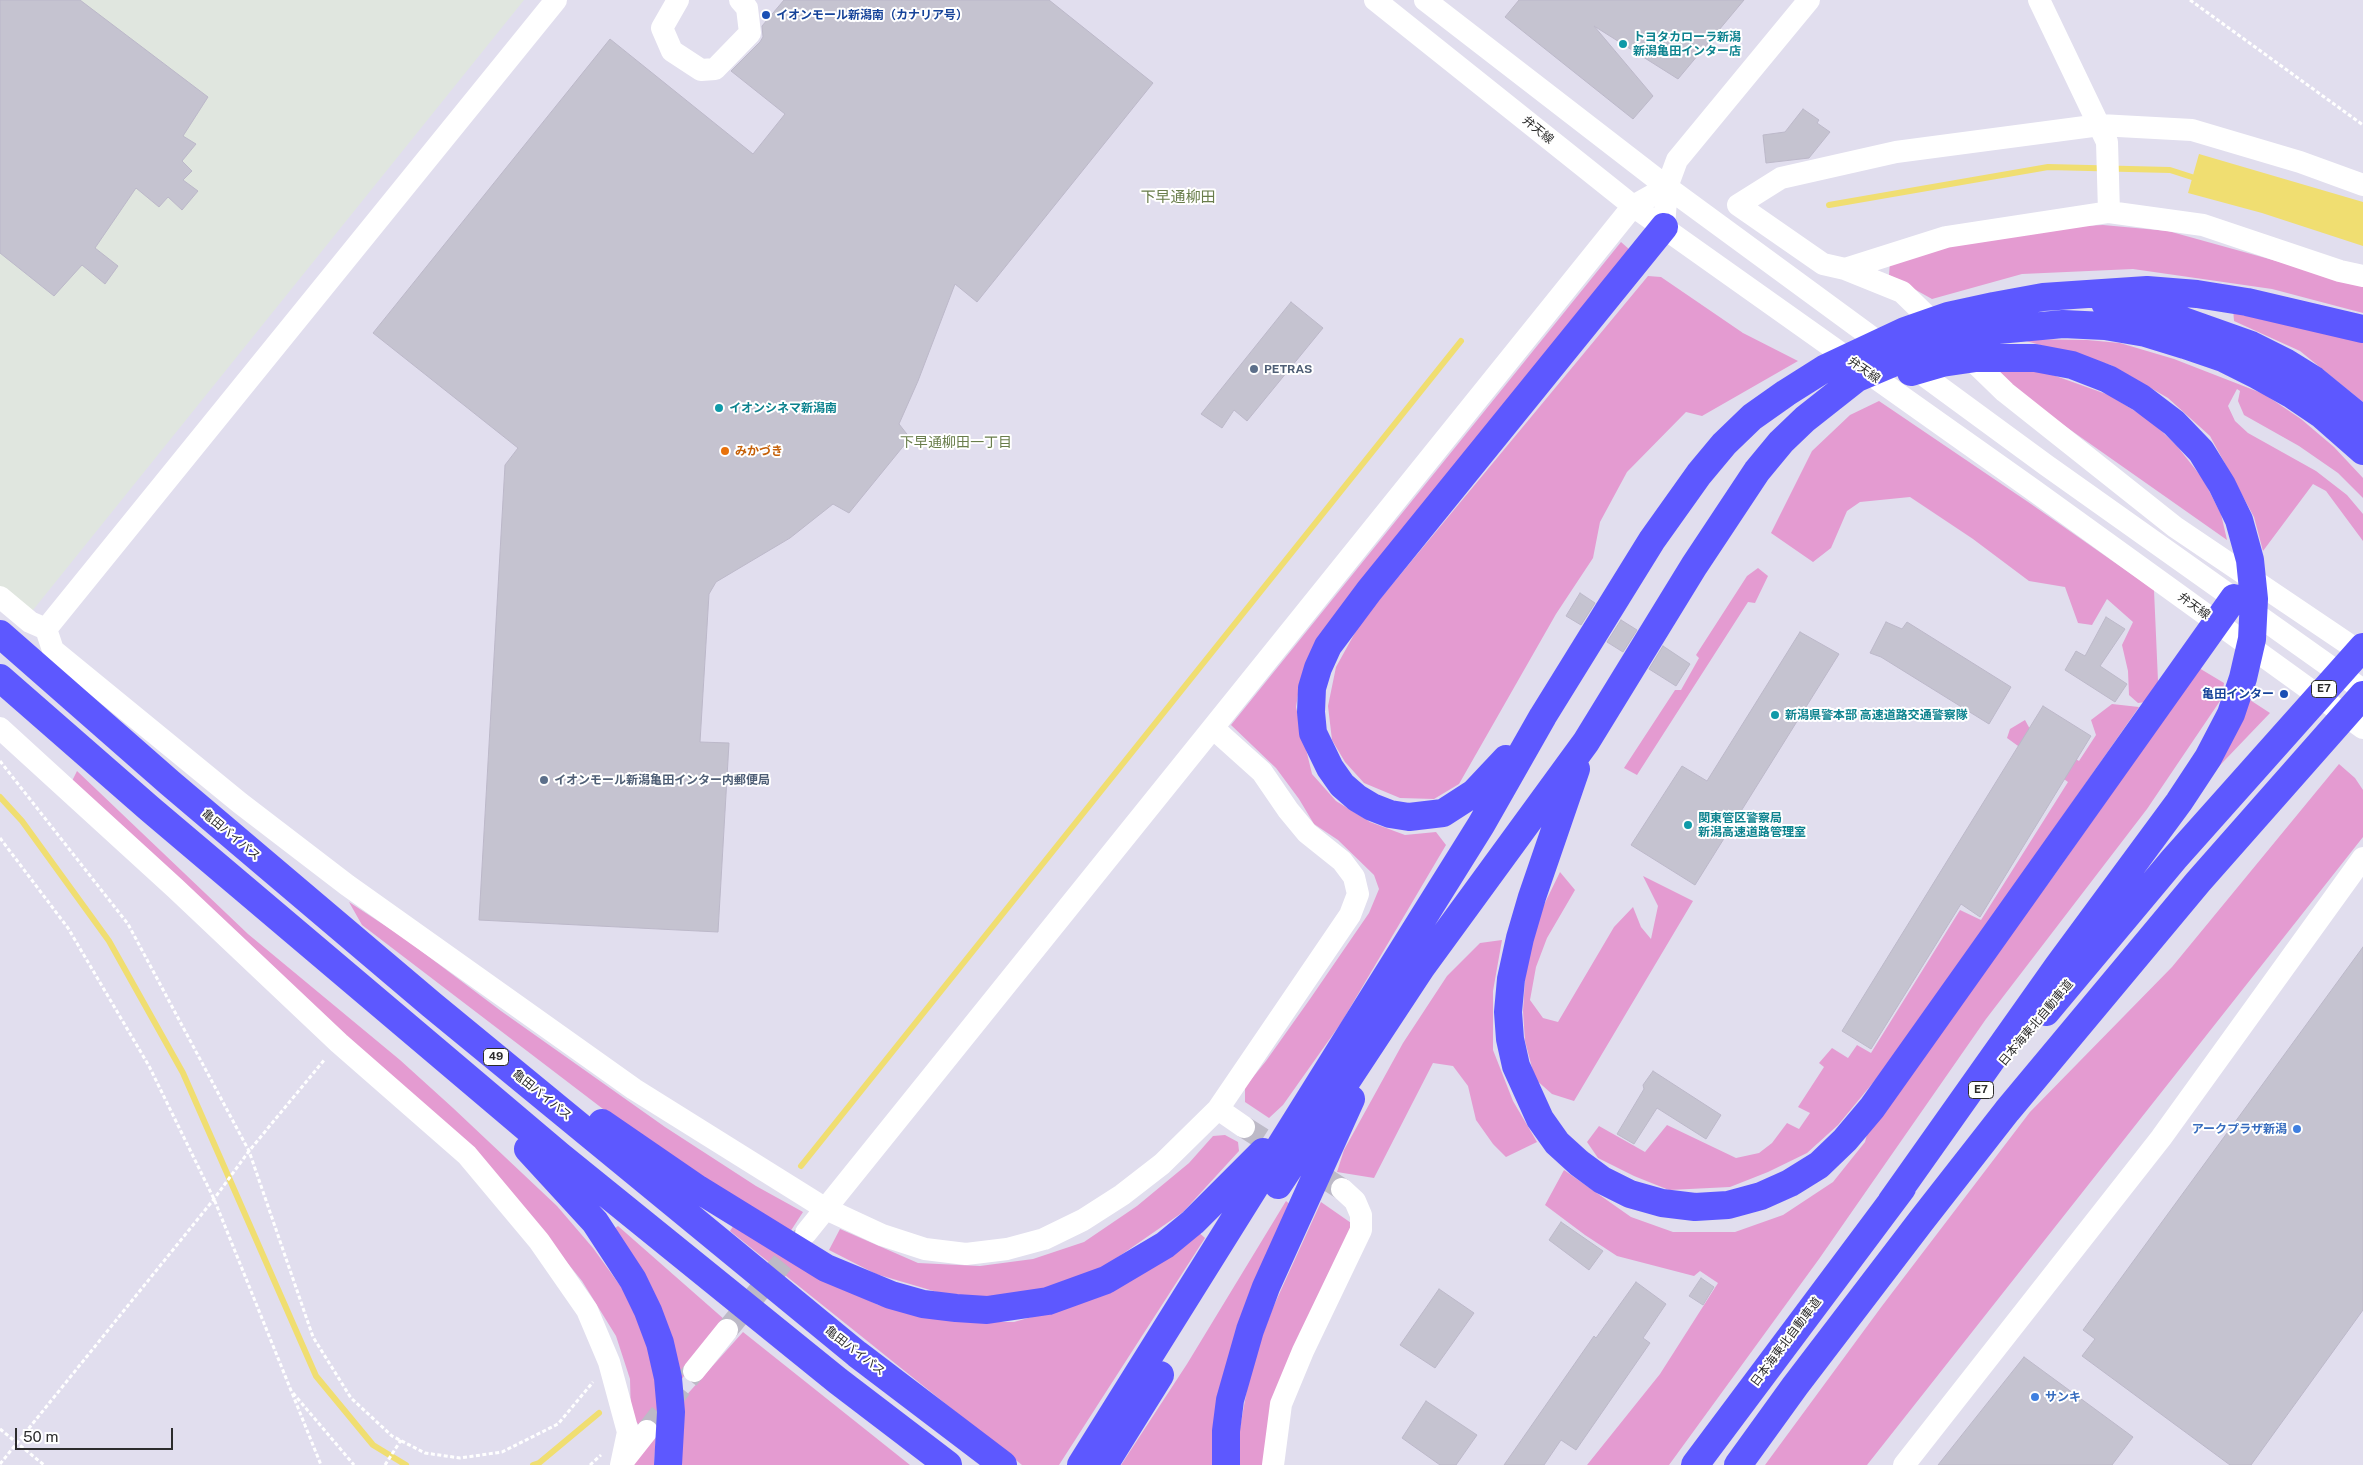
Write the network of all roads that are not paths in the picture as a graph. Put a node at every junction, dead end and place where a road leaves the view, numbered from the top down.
1 (556, 0) edge
2 (678, 0) edge
3 (740, 0) edge
4 (1375, 0) edge
5 (1425, 0) edge
6 (1810, 0) edge
7 (2039, 0) edge
8 (2104, 134) junction
9 (2363, 185) edge
10 (1668, 187) junction
11 (2109, 205) junction
12 (1633, 206) junction
13 (1664, 227) junction
14 (1845, 269) junction
15 (2363, 276) edge
16 (1996, 318) junction
17 (2363, 329) edge
18 (1805, 419) junction
19 (2363, 420) edge
20 (2363, 451) edge
21 (0, 596) edge
22 (2234, 598) junction
23 (2217, 623) junction
24 (46, 629) junction
25 (0, 634) edge
26 (2363, 647) edge
27 (2363, 654) edge
28 (0, 678) edge
29 (2363, 690) edge
30 (2363, 694) edge
31 (2363, 713) edge
32 (1543, 716) junction
33 (0, 728) edge
34 (1213, 728) junction
35 (2363, 728) edge
36 (1586, 742) junction
37 (2316, 756) junction
38 (150, 809) junction
39 (2363, 858) edge
40 (432, 1005) junction
41 (1392, 1012) junction
42 (1336, 1058) junction
43 (1218, 1109) junction
44 (1244, 1127) tunnel mouth
45 (1342, 1189) tunnel mouth
46 (1891, 1202) junction
47 (826, 1209) junction
48 (806, 1233) tunnel mouth
49 (727, 1330) tunnel mouth
50 (694, 1371) tunnel mouth
51 (646, 1431) tunnel mouth
52 (622, 1464) edge
53 (668, 1465) edge
54 (948, 1465) edge
55 (1003, 1465) edge
56 (1081, 1465) edge
57 (1104, 1465) edge
58 (1226, 1465) edge
59 (1273, 1465) edge
60 (1695, 1465) edge
61 (1738, 1465) edge
62 (1904, 1465) edge

1 - 24 street
2 - 3 street
4 - 12 street, 弁天線
5 - 10 street
6 - 10 street
7 - 8 street
8 - 9 street
8 - 11 street
8 - 14 street
10 - 12 street
10 - 13 street
10 - 22 street
11 - 14 street
11 - 15 street
12 - 13 street, 弁天線
12 - 34 street
13 - 23 street, 弁天線
13 - 32 highway
14 - 27 street
16 - 17 highway
16 - 18 highway
16 - 19 highway
16 - 20 highway
16 - 32 highway
18 - 36 highway
18 - 46 highway
21 - 24 street
22 - 23 highway
22 - 29 street
23 - 35 street, 弁天線
23 - 36 highway
24 - 47 street
25 - 40 highway, 亀田バイパス / 49
26 - 46 highway, 日本海東北自動車道 / E7
28 - 38 highway
30 - 37 highway, E7
31 - 37 highway
32 - 42 highway
33 - 52 street
34 - 43 street
34 - 47 street
36 - 41 highway
37 - 61 highway, E7
38 - 53 highway
38 - 54 highway
39 - 62 street
40 - 42 highway
40 - 55 highway, 亀田バイパス / 49
41 - 57 highway
41 - 58 highway
42 - 56 highway
43 - 44 street
43 - 47 street
45 - 59 street
46 - 60 highway, 日本海東北自動車道 / E7
47 - 48 street
49 - 50 street
51 - 52 street

